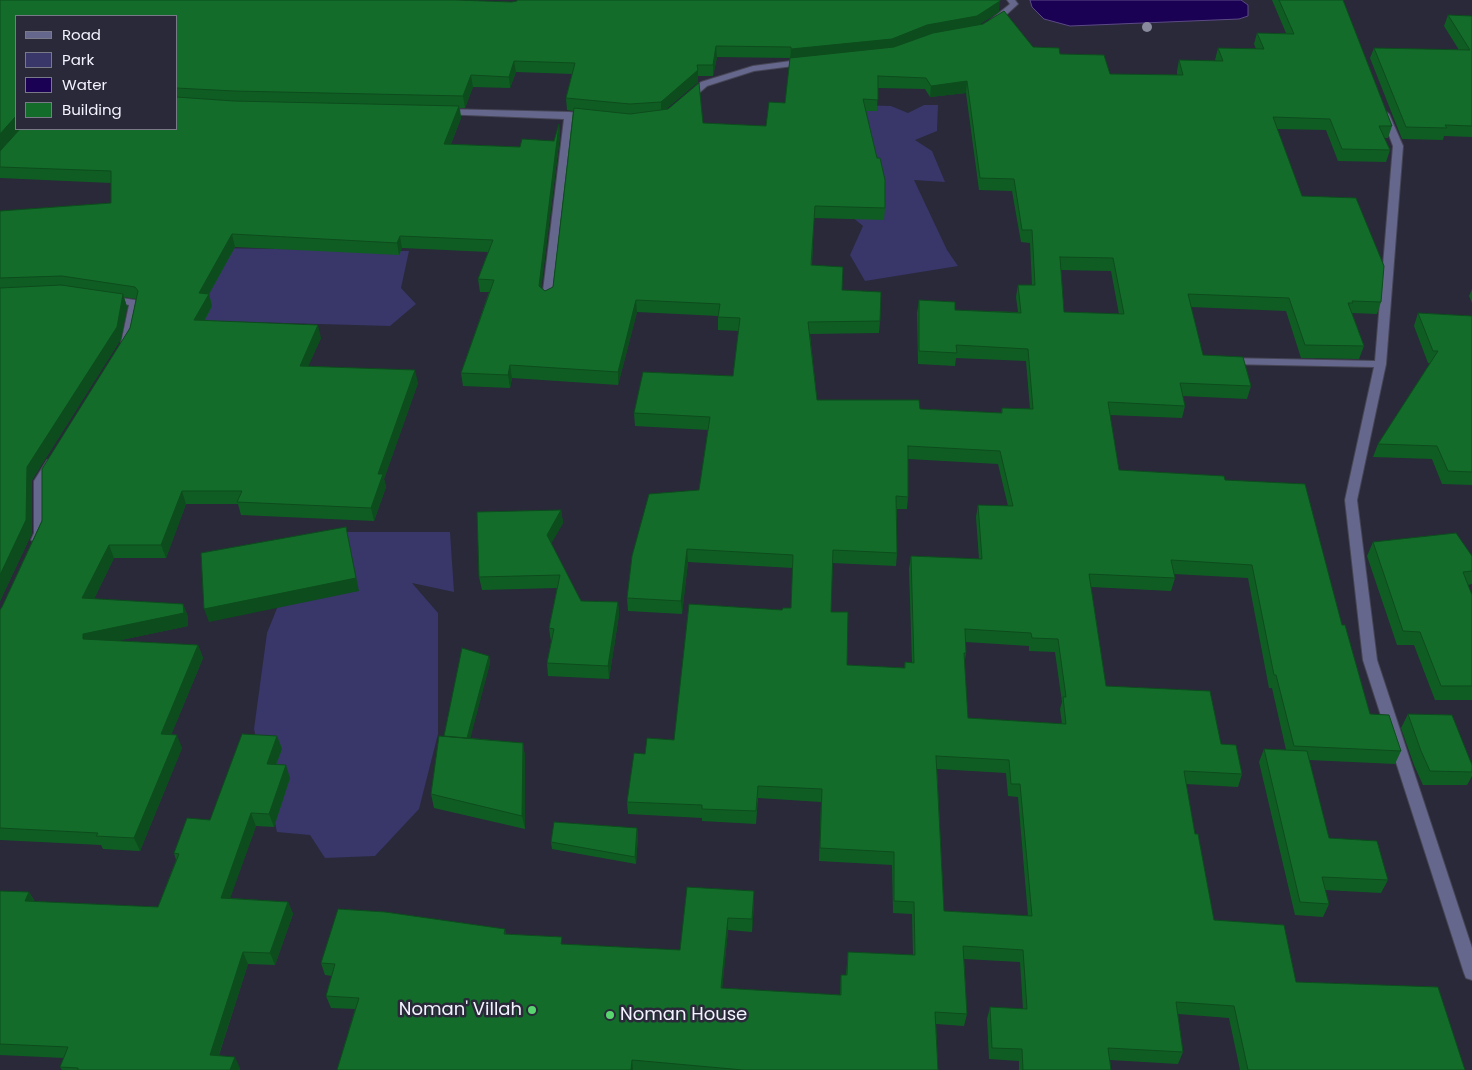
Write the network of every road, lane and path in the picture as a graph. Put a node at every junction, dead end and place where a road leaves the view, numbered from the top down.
1 (1010, 0) edge
2 (984, 27) edge
3 (812, 61) edge
4 (1380, 100) edge
5 (680, 105) edge
6 (432, 112) edge
7 (569, 115) junction
8 (596, 118) edge
9 (96, 297) edge
10 (547, 299) edge
11 (119, 355) edge
12 (1218, 361) edge
13 (1380, 364) junction
14 (60, 449) edge
15 (32, 550) edge
16 (1472, 973) edge

1 - 2 street
3 - 5 street
4 - 13 street
6 - 7 street
7 - 8 street
7 - 10 street
9 - 11 street
12 - 13 street
13 - 16 street
14 - 15 street

